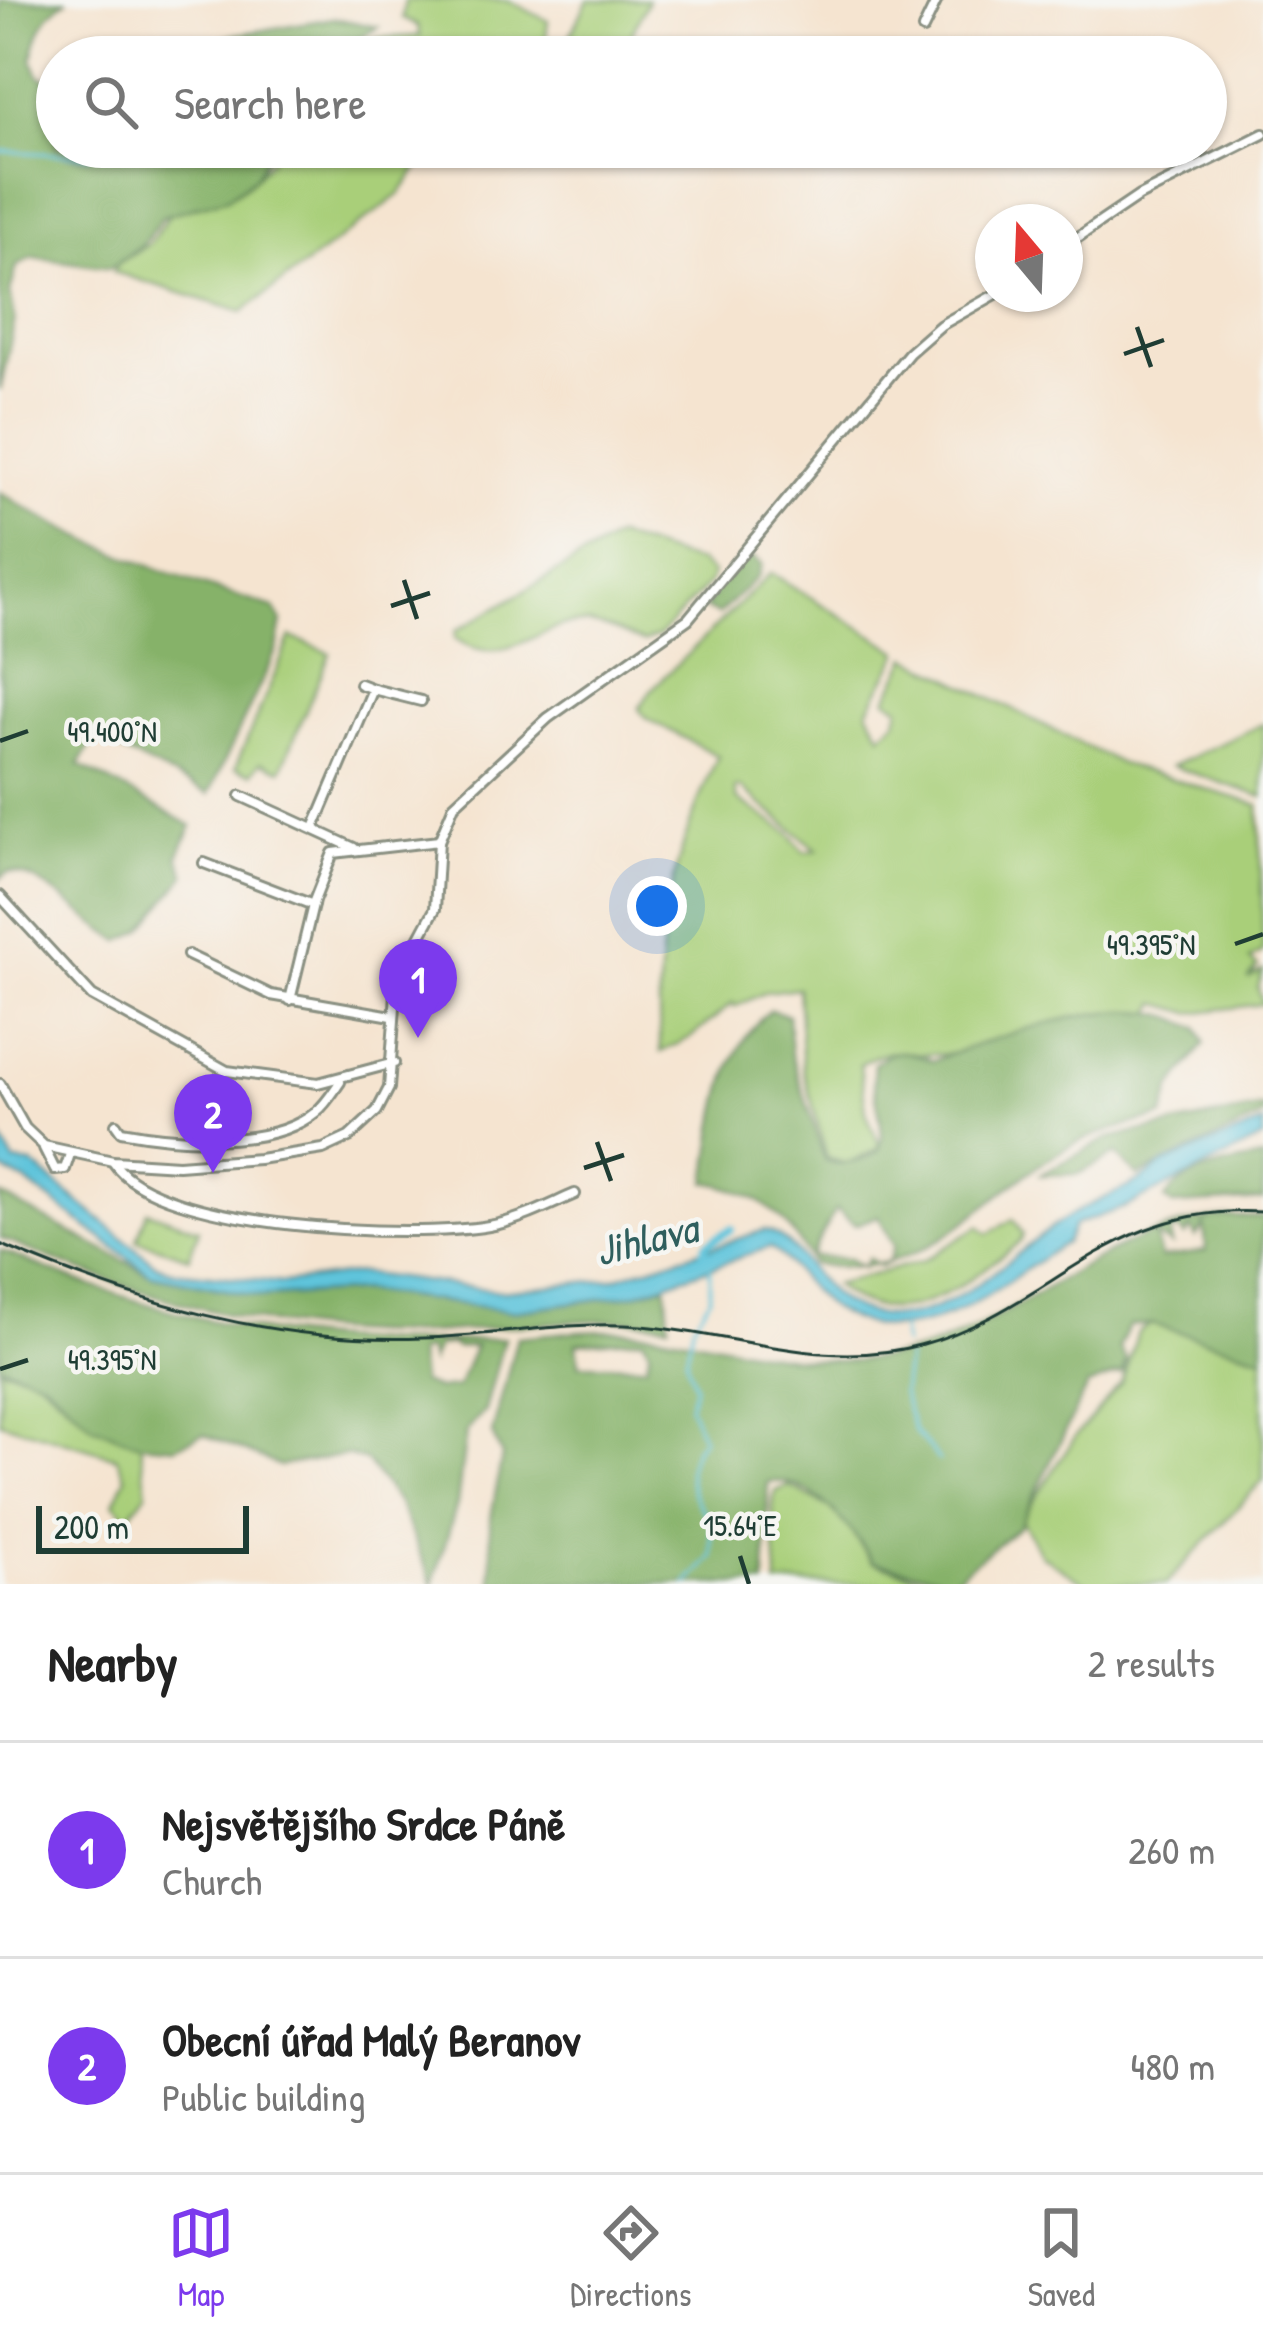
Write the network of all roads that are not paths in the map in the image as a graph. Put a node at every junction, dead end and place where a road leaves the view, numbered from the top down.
1 (937, 0) edge
2 (915, 13) dead end
3 (1263, 134) edge
4 (1227, 152) edge
5 (1195, 168) edge
6 (1083, 234) edge
7 (975, 306) edge
8 (360, 685) dead end
9 (374, 689) junction
10 (421, 701) dead end
11 (241, 796) dead end
12 (314, 828) junction
13 (440, 841) junction
14 (354, 848) junction
15 (205, 863) dead end
16 (0, 896) edge
17 (313, 904) junction
18 (188, 956) dead end
19 (290, 1000) junction
20 (392, 1016) junction
21 (394, 1063) junction
22 (341, 1080) junction
23 (0, 1084) edge
24 (116, 1124) dead end
25 (44, 1146) junction
26 (70, 1154) junction
27 (113, 1161) junction
28 (575, 1194) dead end

1 - 2 street
3 - 4 street
5 - 6 street
7 - 13 street
8 - 9 street
9 - 10 street
9 - 12 street
11 - 12 street
12 - 14 street
13 - 14 street
13 - 20 street
14 - 17 street
15 - 17 street
16 - 22 street
17 - 19 street
18 - 19 street
19 - 20 street
20 - 21 street
21 - 22 street
21 - 27 street
22 - 24 street
23 - 25 street
25 - 26 street
25 - 26 street
26 - 27 street
27 - 28 street

